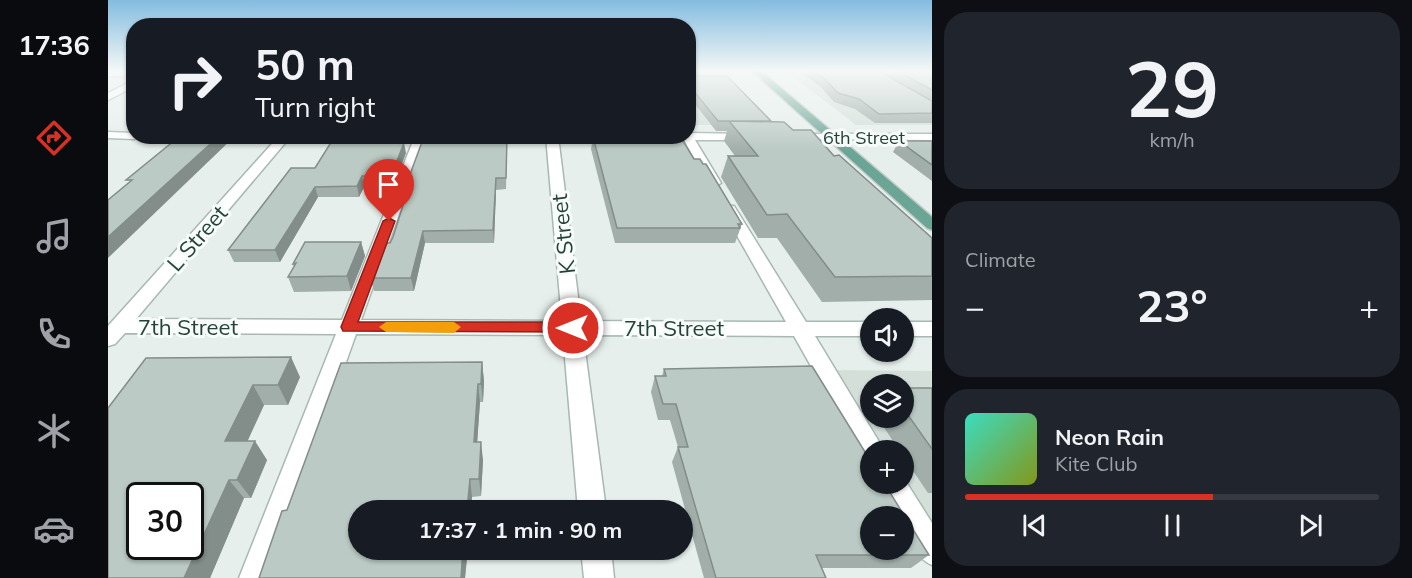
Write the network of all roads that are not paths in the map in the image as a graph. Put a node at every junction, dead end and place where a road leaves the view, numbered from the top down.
1 (787, 98) edge
2 (108, 135) edge
3 (126, 135) edge
4 (696, 136) edge
5 (831, 137) junction
6 (932, 137) edge
7 (279, 144) edge
8 (419, 144) edge
9 (553, 144) edge
10 (693, 144) edge
11 (932, 225) edge
12 (348, 327) junction
13 (573, 328) junction
14 (799, 328) junction
15 (860, 329) edge
16 (914, 329) edge
17 (932, 329) edge
18 (113, 333) edge
19 (866, 440) edge
20 (899, 494) edge
21 (591, 500) edge
22 (932, 550) edge
23 (598, 560) edge
24 (254, 578) edge
25 (600, 578) edge

1 - 5 main road
2 - 3 street
4 - 5 street, 6th Street
5 - 6 street, 6th Street
5 - 11 main road
7 - 18 street, L Street
8 - 12 street
9 - 13 street, K Street
10 - 14 street
12 - 13 street, 7th Street
12 - 18 street, 7th Street
12 - 24 street
13 - 14 street, 7th Street
13 - 21 street, K Street
14 - 15 street, 7th Street
14 - 19 street
16 - 17 street
20 - 22 street
23 - 25 street

